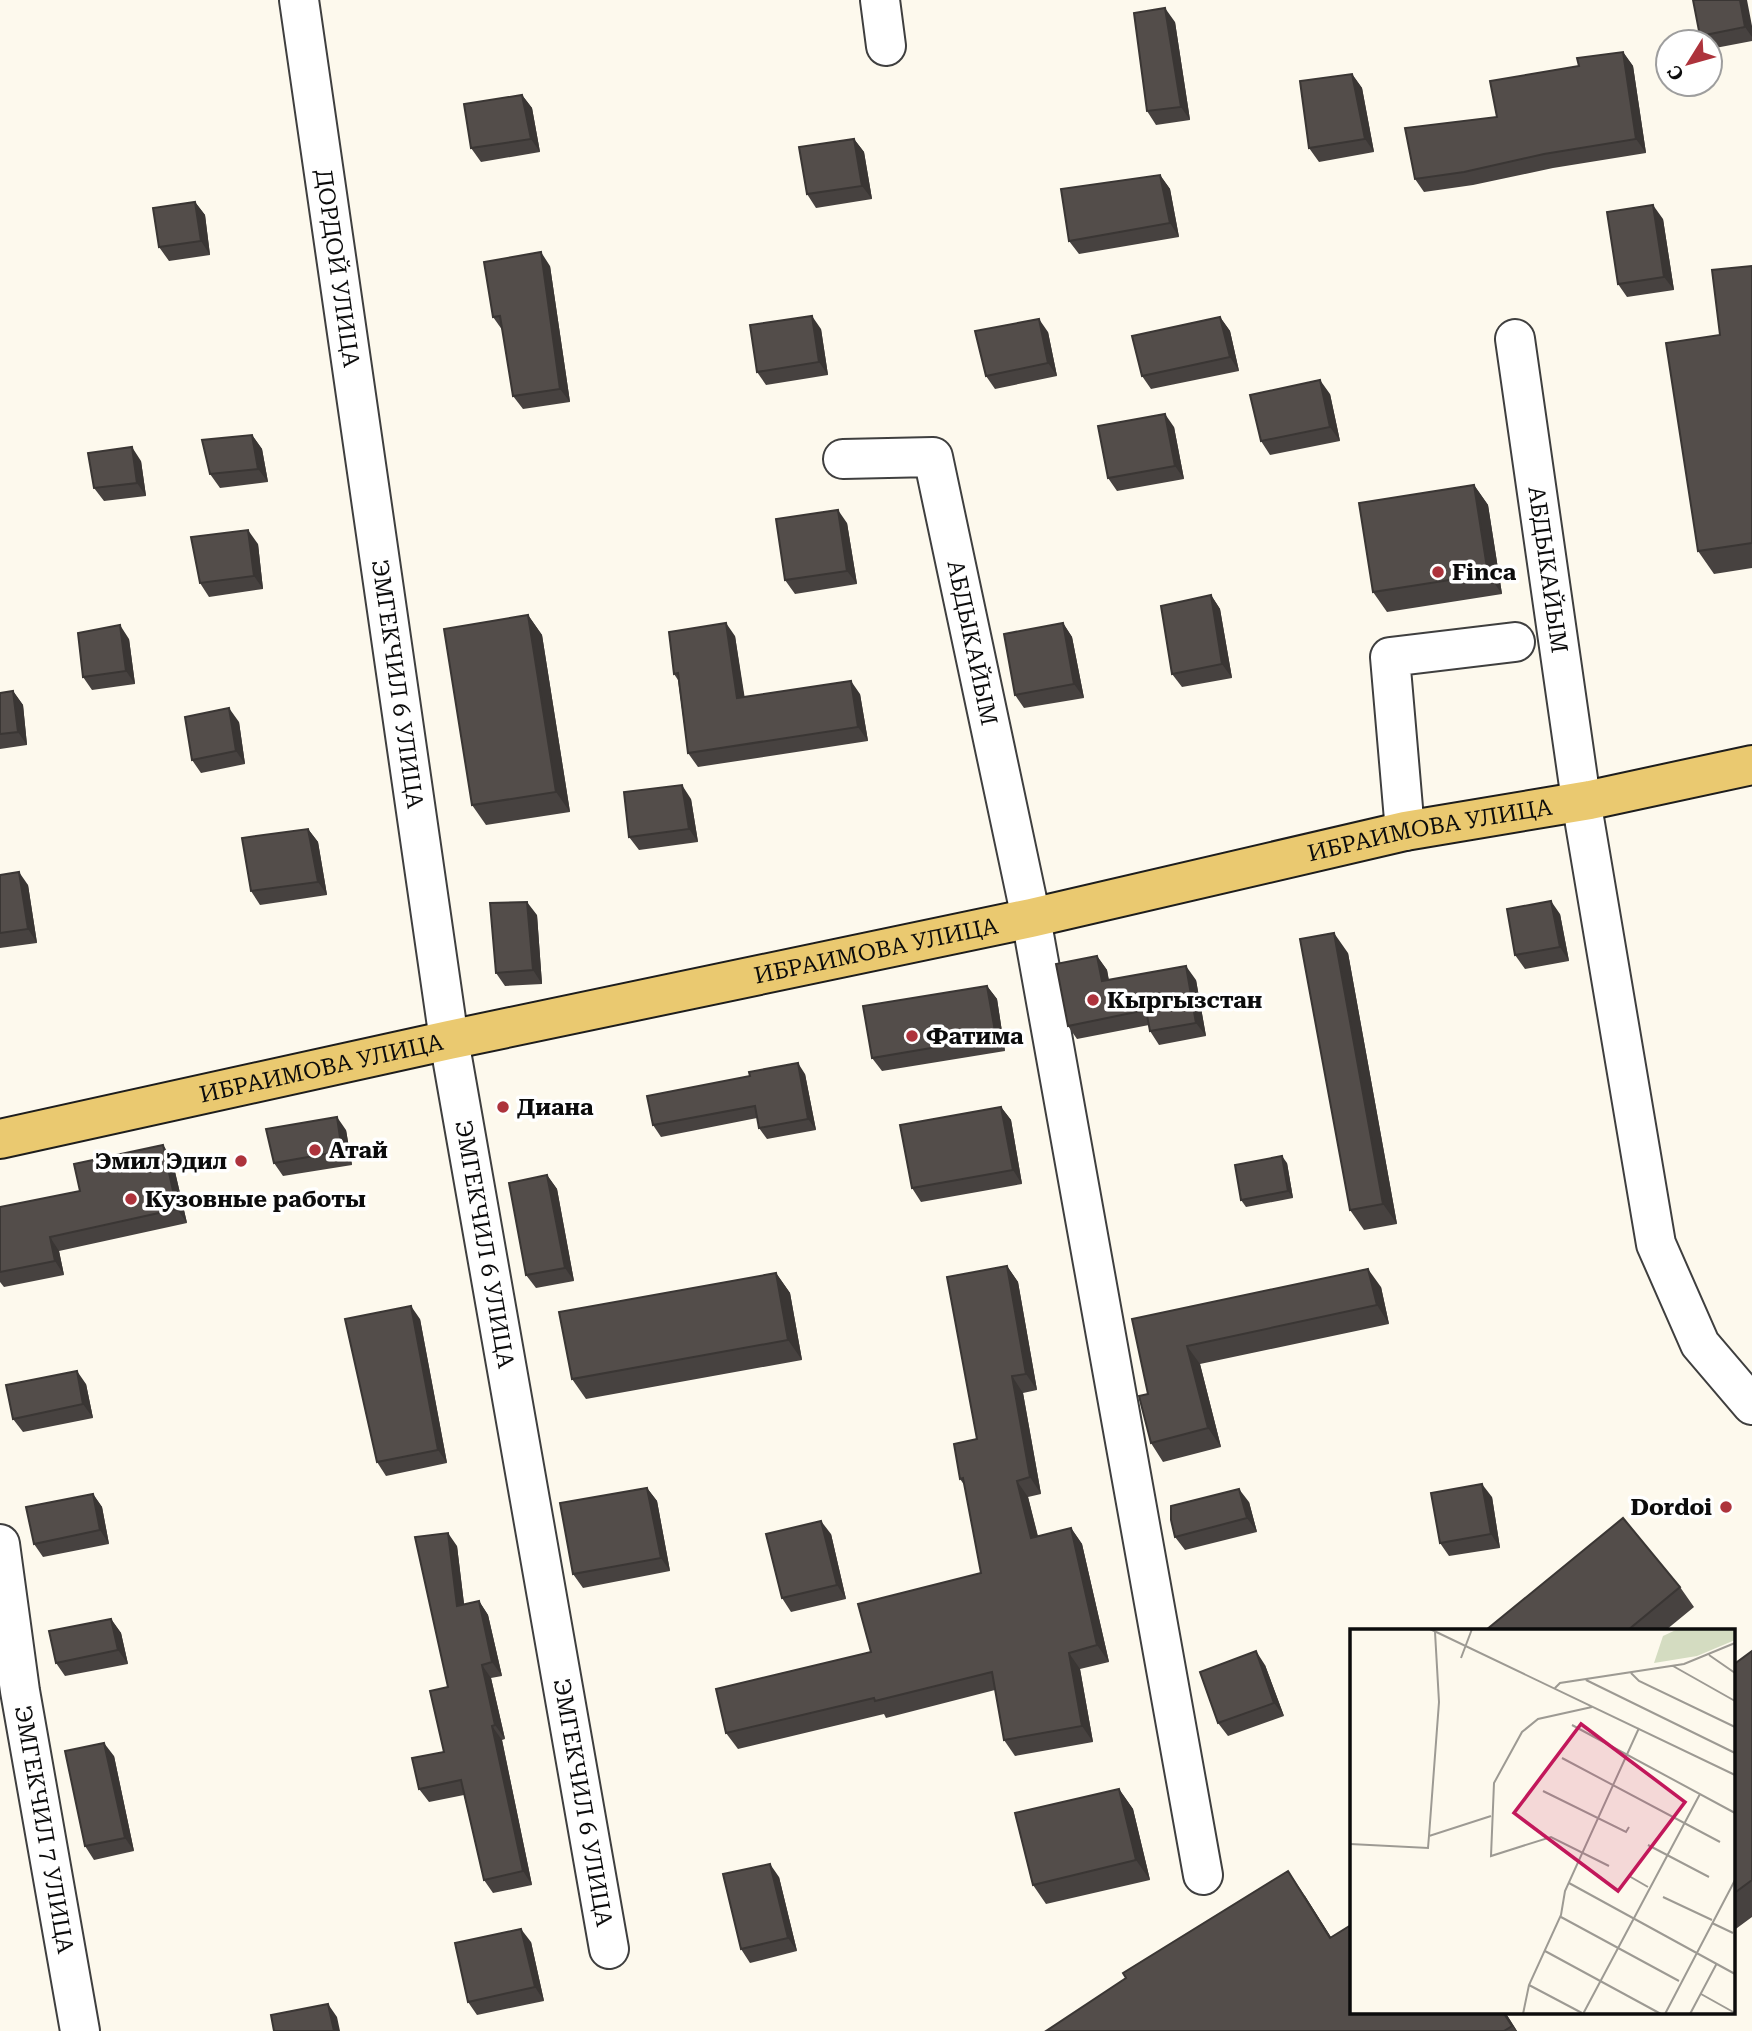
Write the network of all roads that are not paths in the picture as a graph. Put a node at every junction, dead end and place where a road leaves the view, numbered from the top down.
1 (299, 0) edge
2 (880, 0) edge
3 (886, 46) dead end
4 (1515, 339) dead end
5 (844, 459) dead end
6 (376, 537) joint
7 (1515, 642) dead end
8 (1752, 765) edge
9 (1581, 800) junction
10 (1405, 831) junction
11 (1031, 918) junction
12 (449, 1040) junction
13 (0, 1139) edge
14 (1752, 1405) edge
15 (0, 1544) edge
16 (1203, 1875) dead end
17 (609, 1949) dead end
18 (80, 2031) edge

1 - 6 street, ДОРДОЙ УЛИЦА
2 - 3 street
4 - 9 street, АБДЫКАЙЫМ
5 - 11 street, АБДЫКАЙЫМ
6 - 12 street, ЭМГЕКЧИЛ 6 УЛИЦА
7 - 10 street
8 - 9 main road, ИБРАИМОВА УЛИЦА
9 - 10 main road, ИБРАИМОВА УЛИЦА
9 - 14 street, АБДЫКАЙЫМ
10 - 11 main road, ИБРАИМОВА УЛИЦА
11 - 12 main road, ИБРАИМОВА УЛИЦА
11 - 16 street
12 - 13 main road, ИБРАИМОВА УЛИЦА
12 - 17 street, ЭМГЕКЧИЛ 6 УЛИЦА
15 - 18 street, ЭМГЕКЧИЛ 7 УЛИЦА

